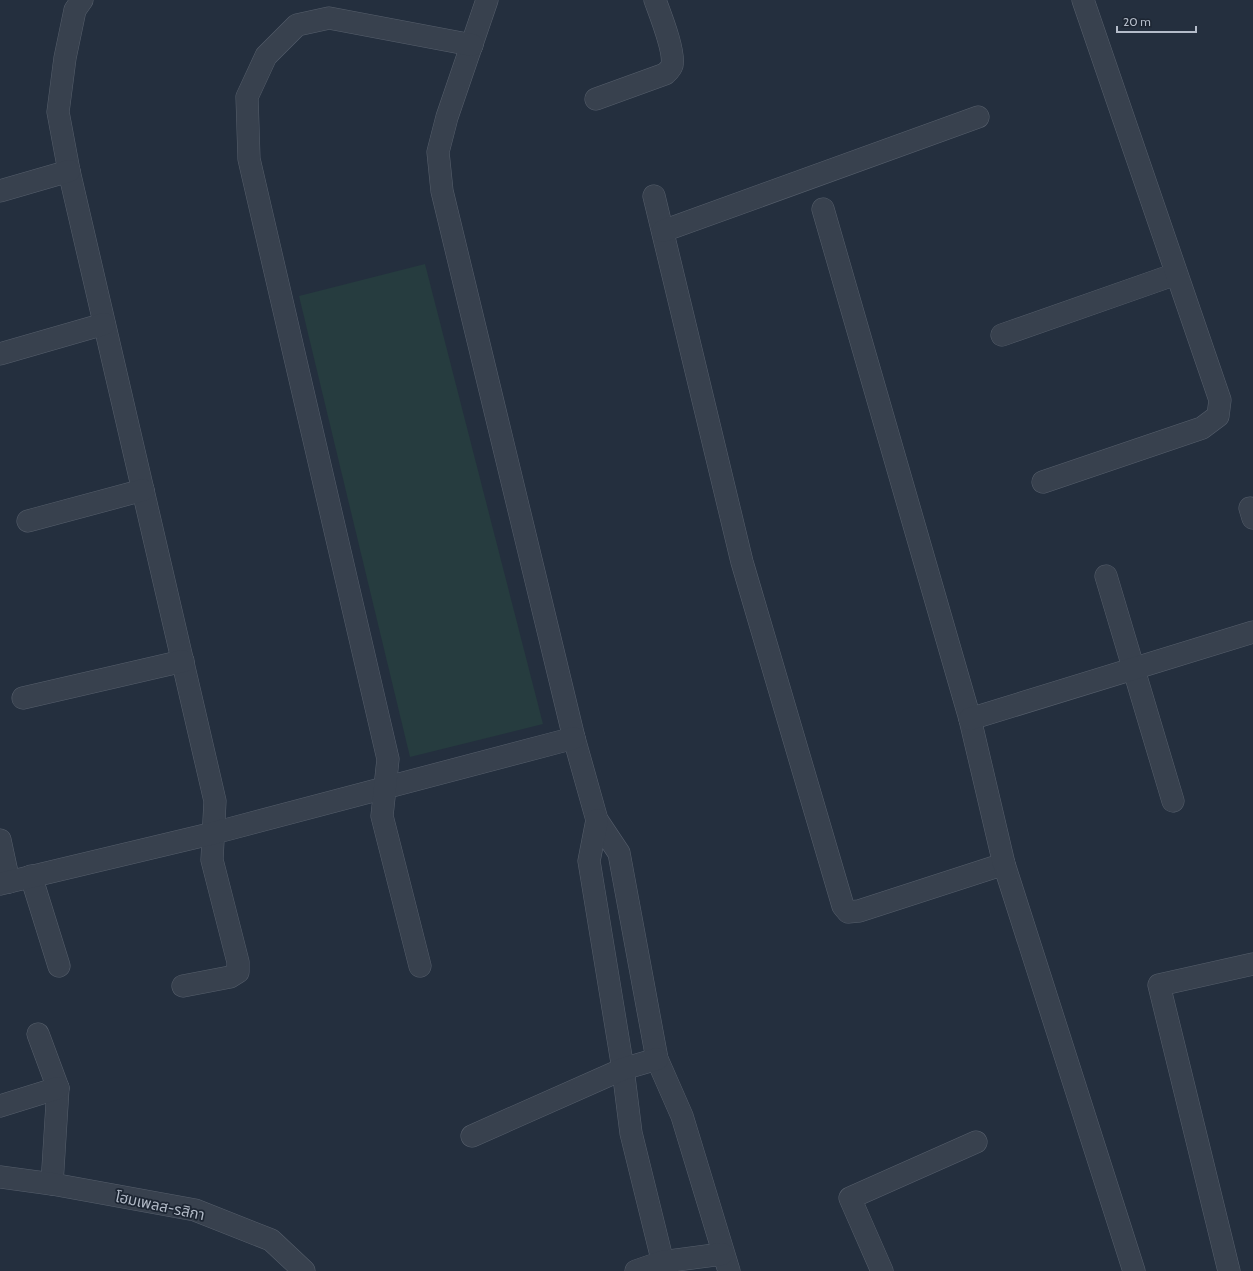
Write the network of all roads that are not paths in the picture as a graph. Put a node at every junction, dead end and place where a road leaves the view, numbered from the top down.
1 (486, 0) edge
2 (655, 0) edge
3 (1082, 0) edge
4 (74, 3) edge
5 (472, 45) junction
6 (596, 99) dead end
7 (978, 118) dead end
8 (69, 171) junction
9 (0, 192) edge
10 (654, 196) dead end
11 (823, 209) dead end
12 (662, 231) junction
13 (1176, 274) junction
14 (104, 324) junction
15 (1002, 335) dead end
16 (0, 354) edge
17 (1043, 482) dead end
18 (143, 490) junction
19 (28, 520) dead end
20 (1106, 576) dead end
21 (1253, 632) edge
22 (183, 661) junction
23 (1133, 668) junction
24 (23, 698) dead end
25 (970, 719) junction
26 (574, 738) junction
27 (385, 788) junction
28 (1173, 801) dead end
29 (597, 820) junction
30 (214, 833) junction
31 (0, 840) edge
32 (1004, 864) junction
33 (31, 876) junction
34 (4, 883) edge
35 (1253, 964) edge
36 (59, 966) dead end
37 (420, 966) dead end
38 (183, 986) dead end
39 (38, 1034) dead end
40 (657, 1059) junction
41 (622, 1069) junction
42 (58, 1088) junction
43 (0, 1106) edge
44 (472, 1136) dead end
45 (976, 1142) dead end
46 (0, 1177) edge
47 (52, 1184) junction
48 (726, 1262) edge
49 (664, 1266) edge
50 (304, 1271) edge
51 (636, 1271) edge
52 (882, 1271) edge
53 (1134, 1271) edge
54 (1230, 1271) edge

1 - 5 street
2 - 6 street
3 - 13 street
4 - 8 street
5 - 26 street
5 - 27 street
7 - 12 street
8 - 9 street
8 - 14 street
10 - 12 street
11 - 25 street
12 - 32 street
13 - 15 street
13 - 17 street
14 - 16 street
14 - 18 street
18 - 19 street
18 - 22 street
20 - 23 street
21 - 23 street
22 - 24 street
22 - 30 street
23 - 25 street
23 - 28 street
25 - 32 street
26 - 27 street
26 - 29 street
27 - 30 street
27 - 37 street
29 - 40 street
29 - 41 street
30 - 33 street
30 - 38 street
31 - 34 street
32 - 53 street
33 - 34 street
33 - 36 street
35 - 54 street
39 - 42 street
40 - 41 street
40 - 48 street
41 - 44 street
41 - 49 street
42 - 43 street
42 - 47 street
45 - 52 street
46 - 47 street, โฮมเพลส-รสิกา
47 - 50 street, โฮมเพลส-รสิกา
48 - 49 street
49 - 51 street

